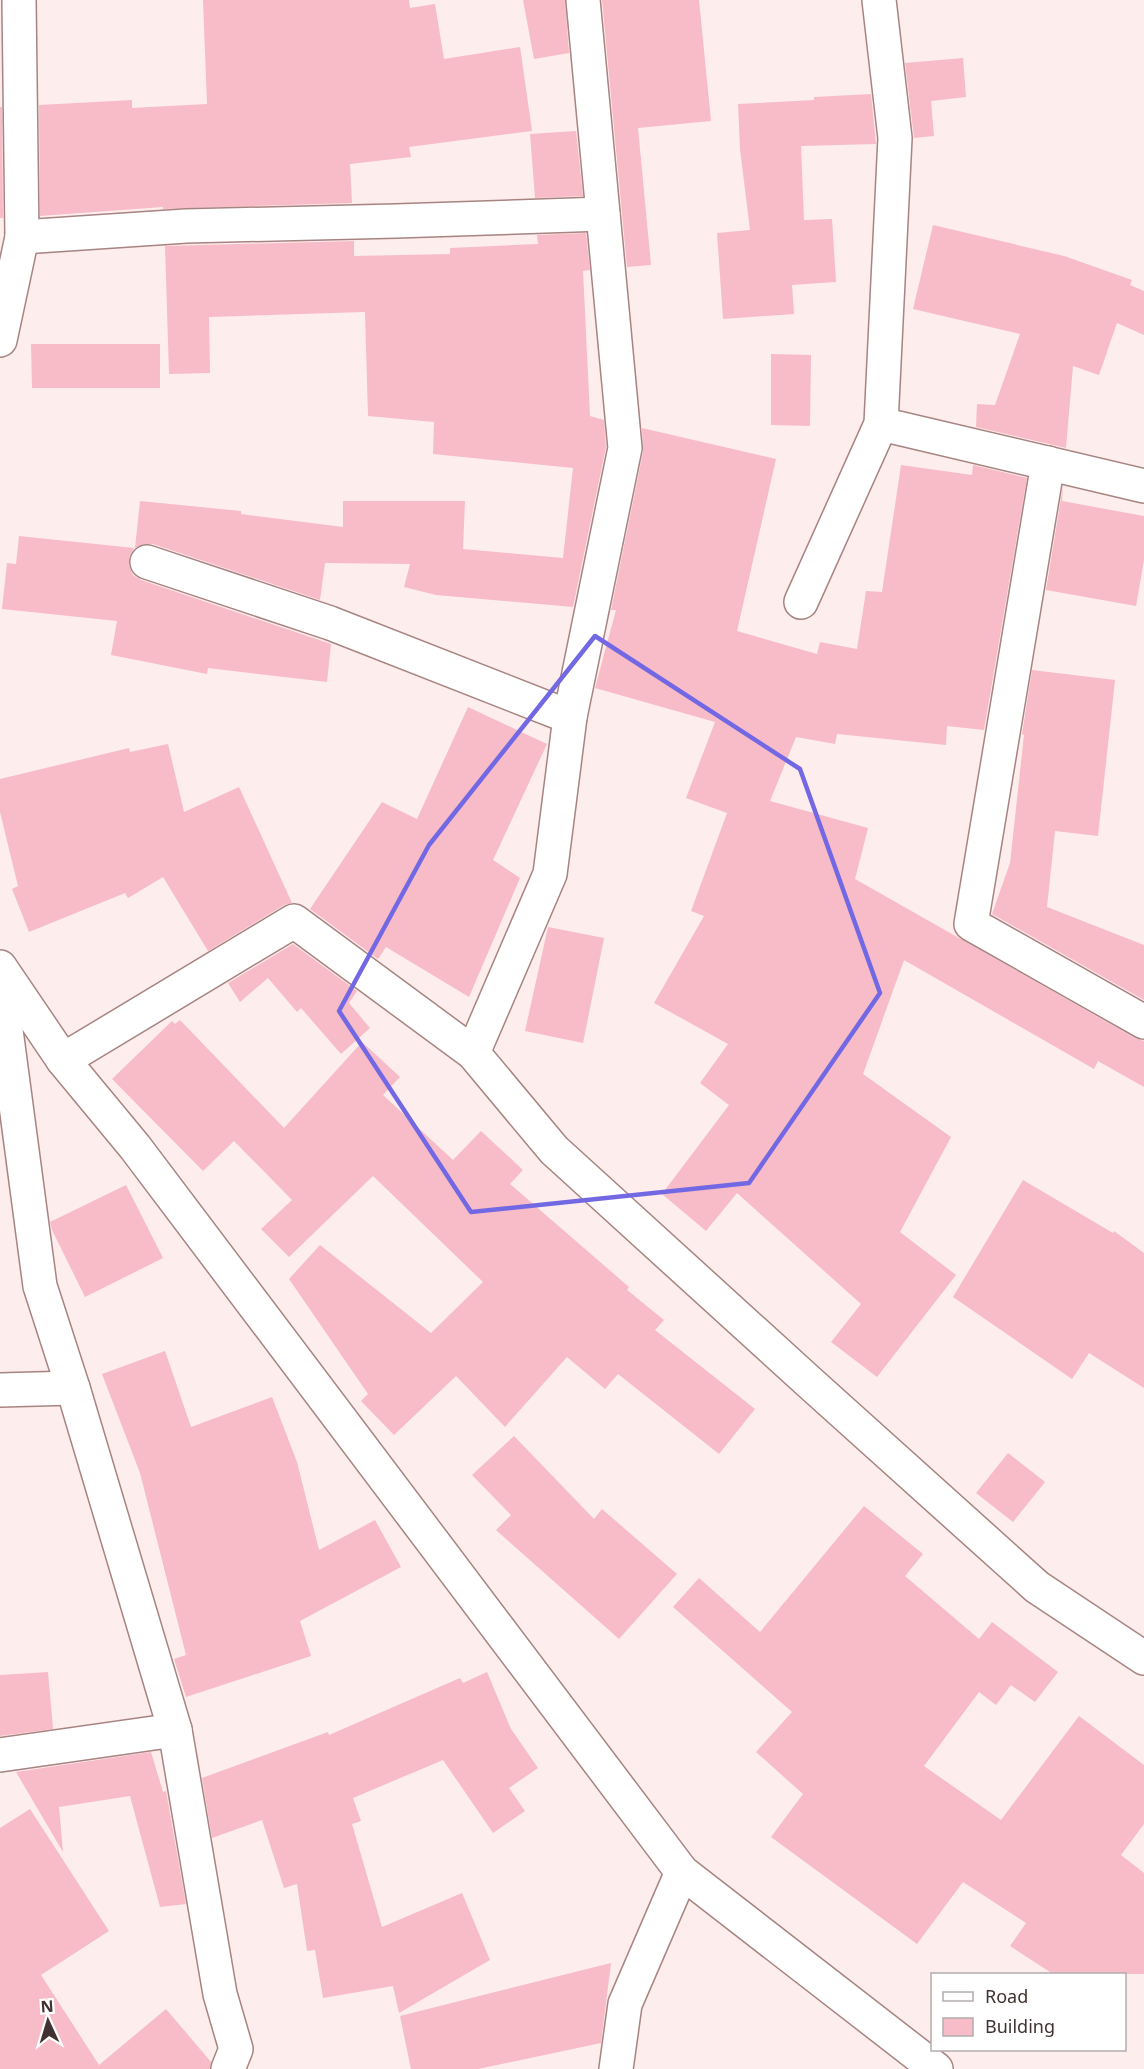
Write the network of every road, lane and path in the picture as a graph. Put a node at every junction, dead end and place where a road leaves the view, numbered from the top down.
1 (19, 0) edge
2 (583, 0) edge
3 (879, 0) edge
4 (603, 214) junction
5 (22, 237) junction
6 (0, 340) edge
7 (881, 424) junction
8 (1048, 463) junction
9 (1144, 486) edge
10 (147, 562) dead end
11 (801, 602) dead end
12 (570, 717) junction
13 (0, 967) edge
14 (0, 985) edge
15 (1144, 1022) edge
16 (473, 1053) junction
17 (63, 1060) junction
18 (73, 1388) junction
19 (0, 1390) edge
20 (1144, 1658) edge
21 (175, 1730) junction
22 (0, 1755) edge
23 (682, 1872) junction
24 (228, 2069) edge
25 (616, 2069) edge
26 (936, 2069) edge

1 - 5 street
2 - 4 street
3 - 7 street
4 - 5 street
4 - 12 street
5 - 6 street
7 - 8 street
7 - 11 street
8 - 9 street
8 - 15 street
10 - 12 street
12 - 16 street
13 - 17 street
14 - 18 street
16 - 17 street
16 - 20 street
17 - 23 street
18 - 19 street
18 - 21 street
21 - 22 street
21 - 24 street
23 - 25 street
23 - 26 street

